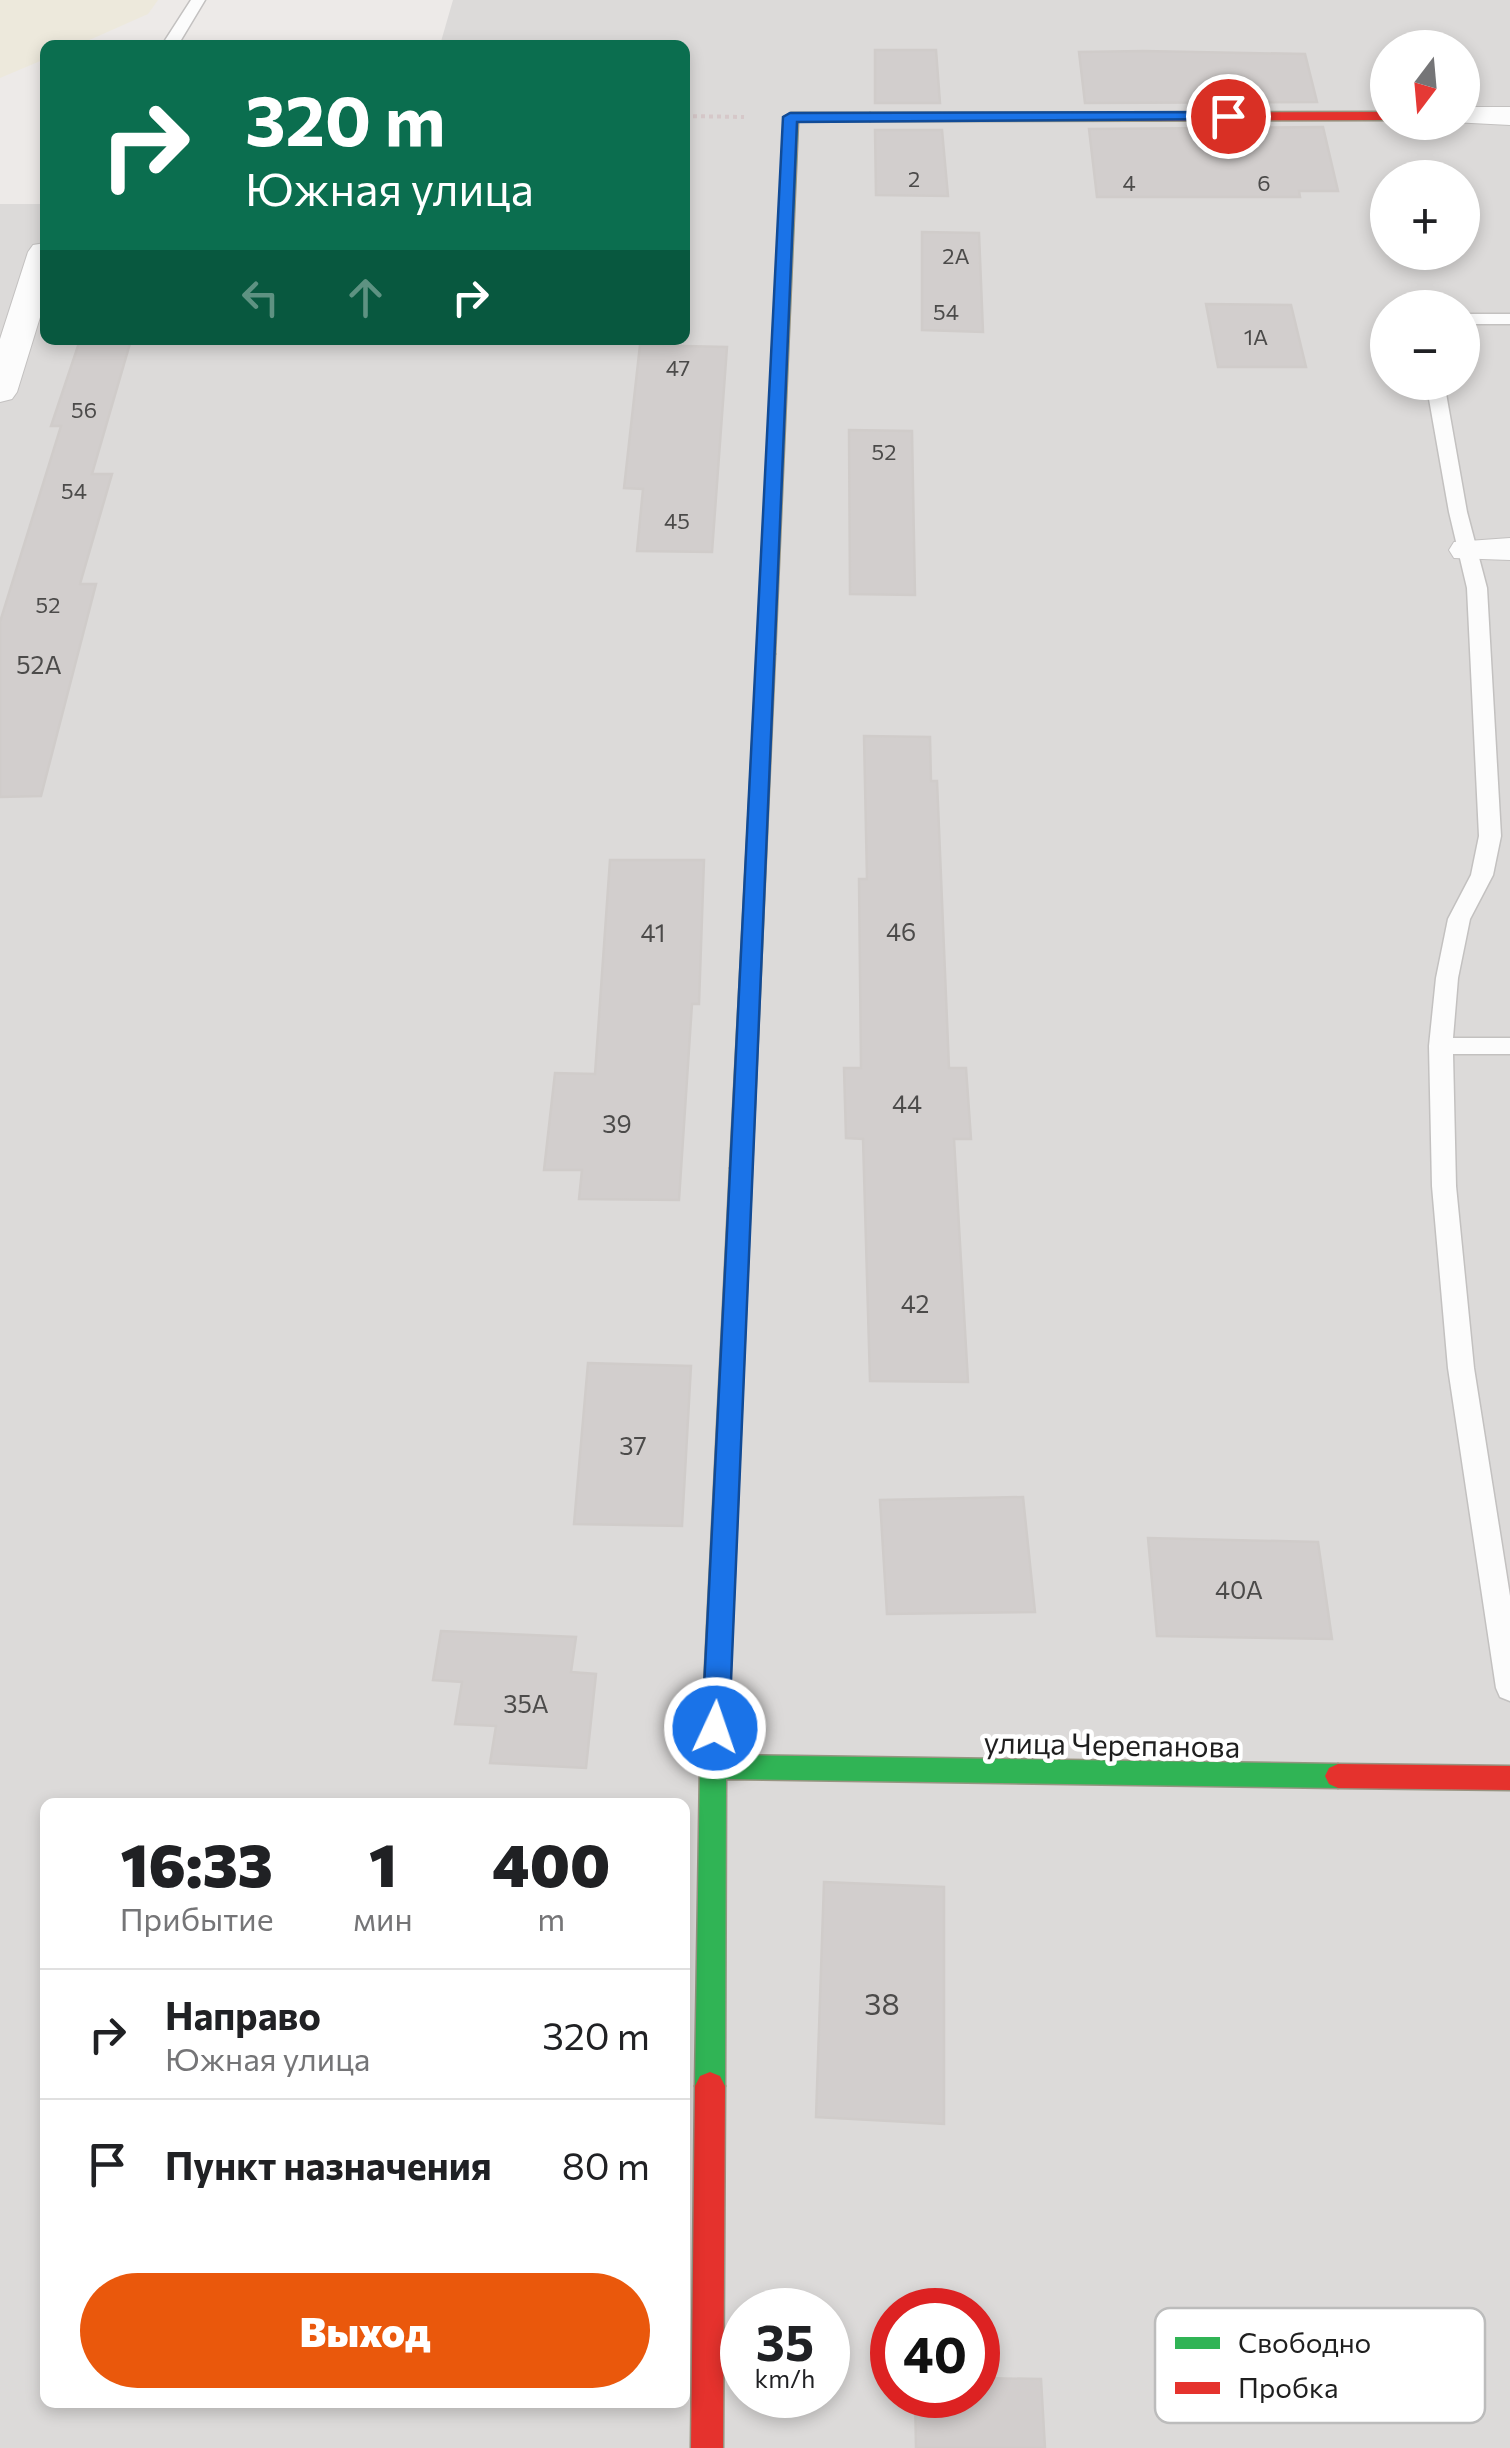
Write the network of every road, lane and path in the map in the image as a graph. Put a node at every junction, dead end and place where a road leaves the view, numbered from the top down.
1 (198, 0) edge
2 (173, 40) edge
3 (690, 116) edge
4 (1370, 116) edge
5 (1480, 116) edge
6 (1510, 116) edge
7 (790, 117) junction
8 (40, 264) edge
9 (1510, 318) edge
10 (1480, 319) edge
11 (0, 392) edge
12 (1439, 400) edge
13 (1510, 549) edge
14 (1468, 550) junction
15 (1500, 836) edge
16 (1441, 1046) junction
17 (1510, 1046) edge
18 (1510, 1688) edge
19 (713, 1768) junction
20 (1510, 1778) edge
21 (707, 2448) edge

1 - 2 lane
3 - 7 path
4 - 7 street
5 - 6 street
7 - 19 street
8 - 11 street
9 - 10 lane
12 - 14 lane
13 - 14 street
14 - 15 lane
15 - 16 lane
16 - 17 lane
16 - 18 lane
19 - 20 street, улица Черепанова
19 - 21 street

